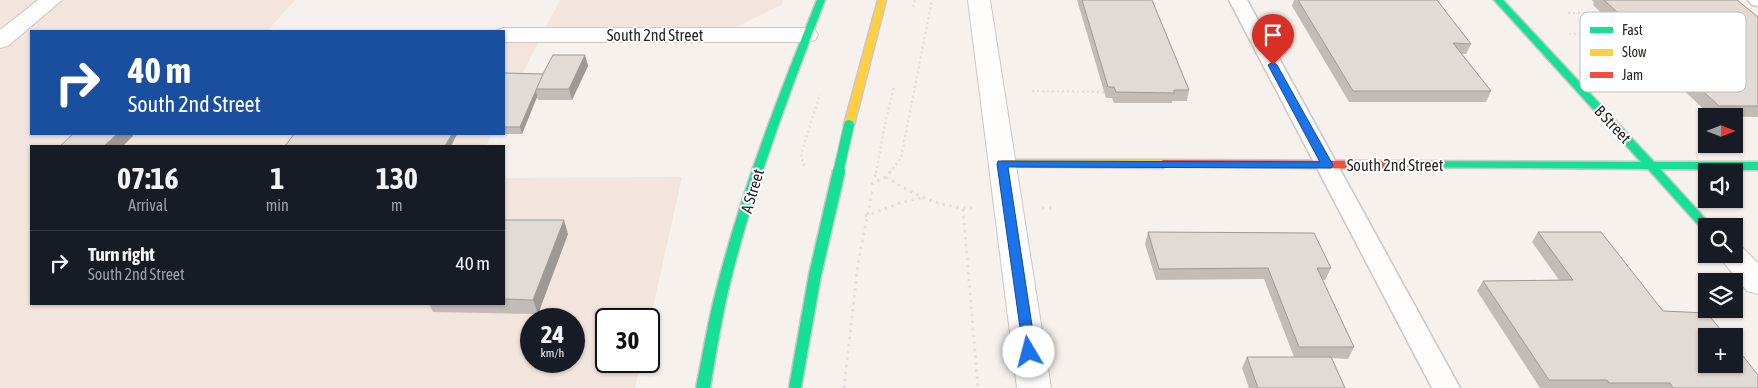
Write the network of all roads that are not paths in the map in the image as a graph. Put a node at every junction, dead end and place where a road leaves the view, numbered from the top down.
1 (51, 0) edge
2 (821, 0) edge
3 (882, 0) edge
4 (979, 0) edge
5 (1238, 0) edge
6 (1498, 0) edge
7 (30, 34) edge
8 (505, 35) edge
9 (807, 35) junction
10 (3, 36) edge
11 (1580, 88) edge
12 (1584, 92) edge
13 (1002, 164) junction
14 (1327, 165) junction
15 (1652, 166) junction
16 (1758, 166) edge
17 (1699, 218) edge
18 (1740, 263) edge
19 (1758, 283) edge
20 (703, 388) edge
21 (795, 388) edge
22 (1034, 388) edge
23 (1446, 388) edge

1 - 10 street
2 - 9 street, A Street
3 - 21 street, bridge
4 - 13 street
5 - 14 lane
6 - 11 street, B Street
7 - 10 street
8 - 9 street, South 2nd Street
9 - 20 street, A Street
12 - 15 street, B Street
13 - 14 street, South 2nd Street
13 - 22 street
14 - 15 street, South 2nd Street
14 - 23 lane
15 - 16 street, South 2nd Street
15 - 17 street, B Street
18 - 19 street

